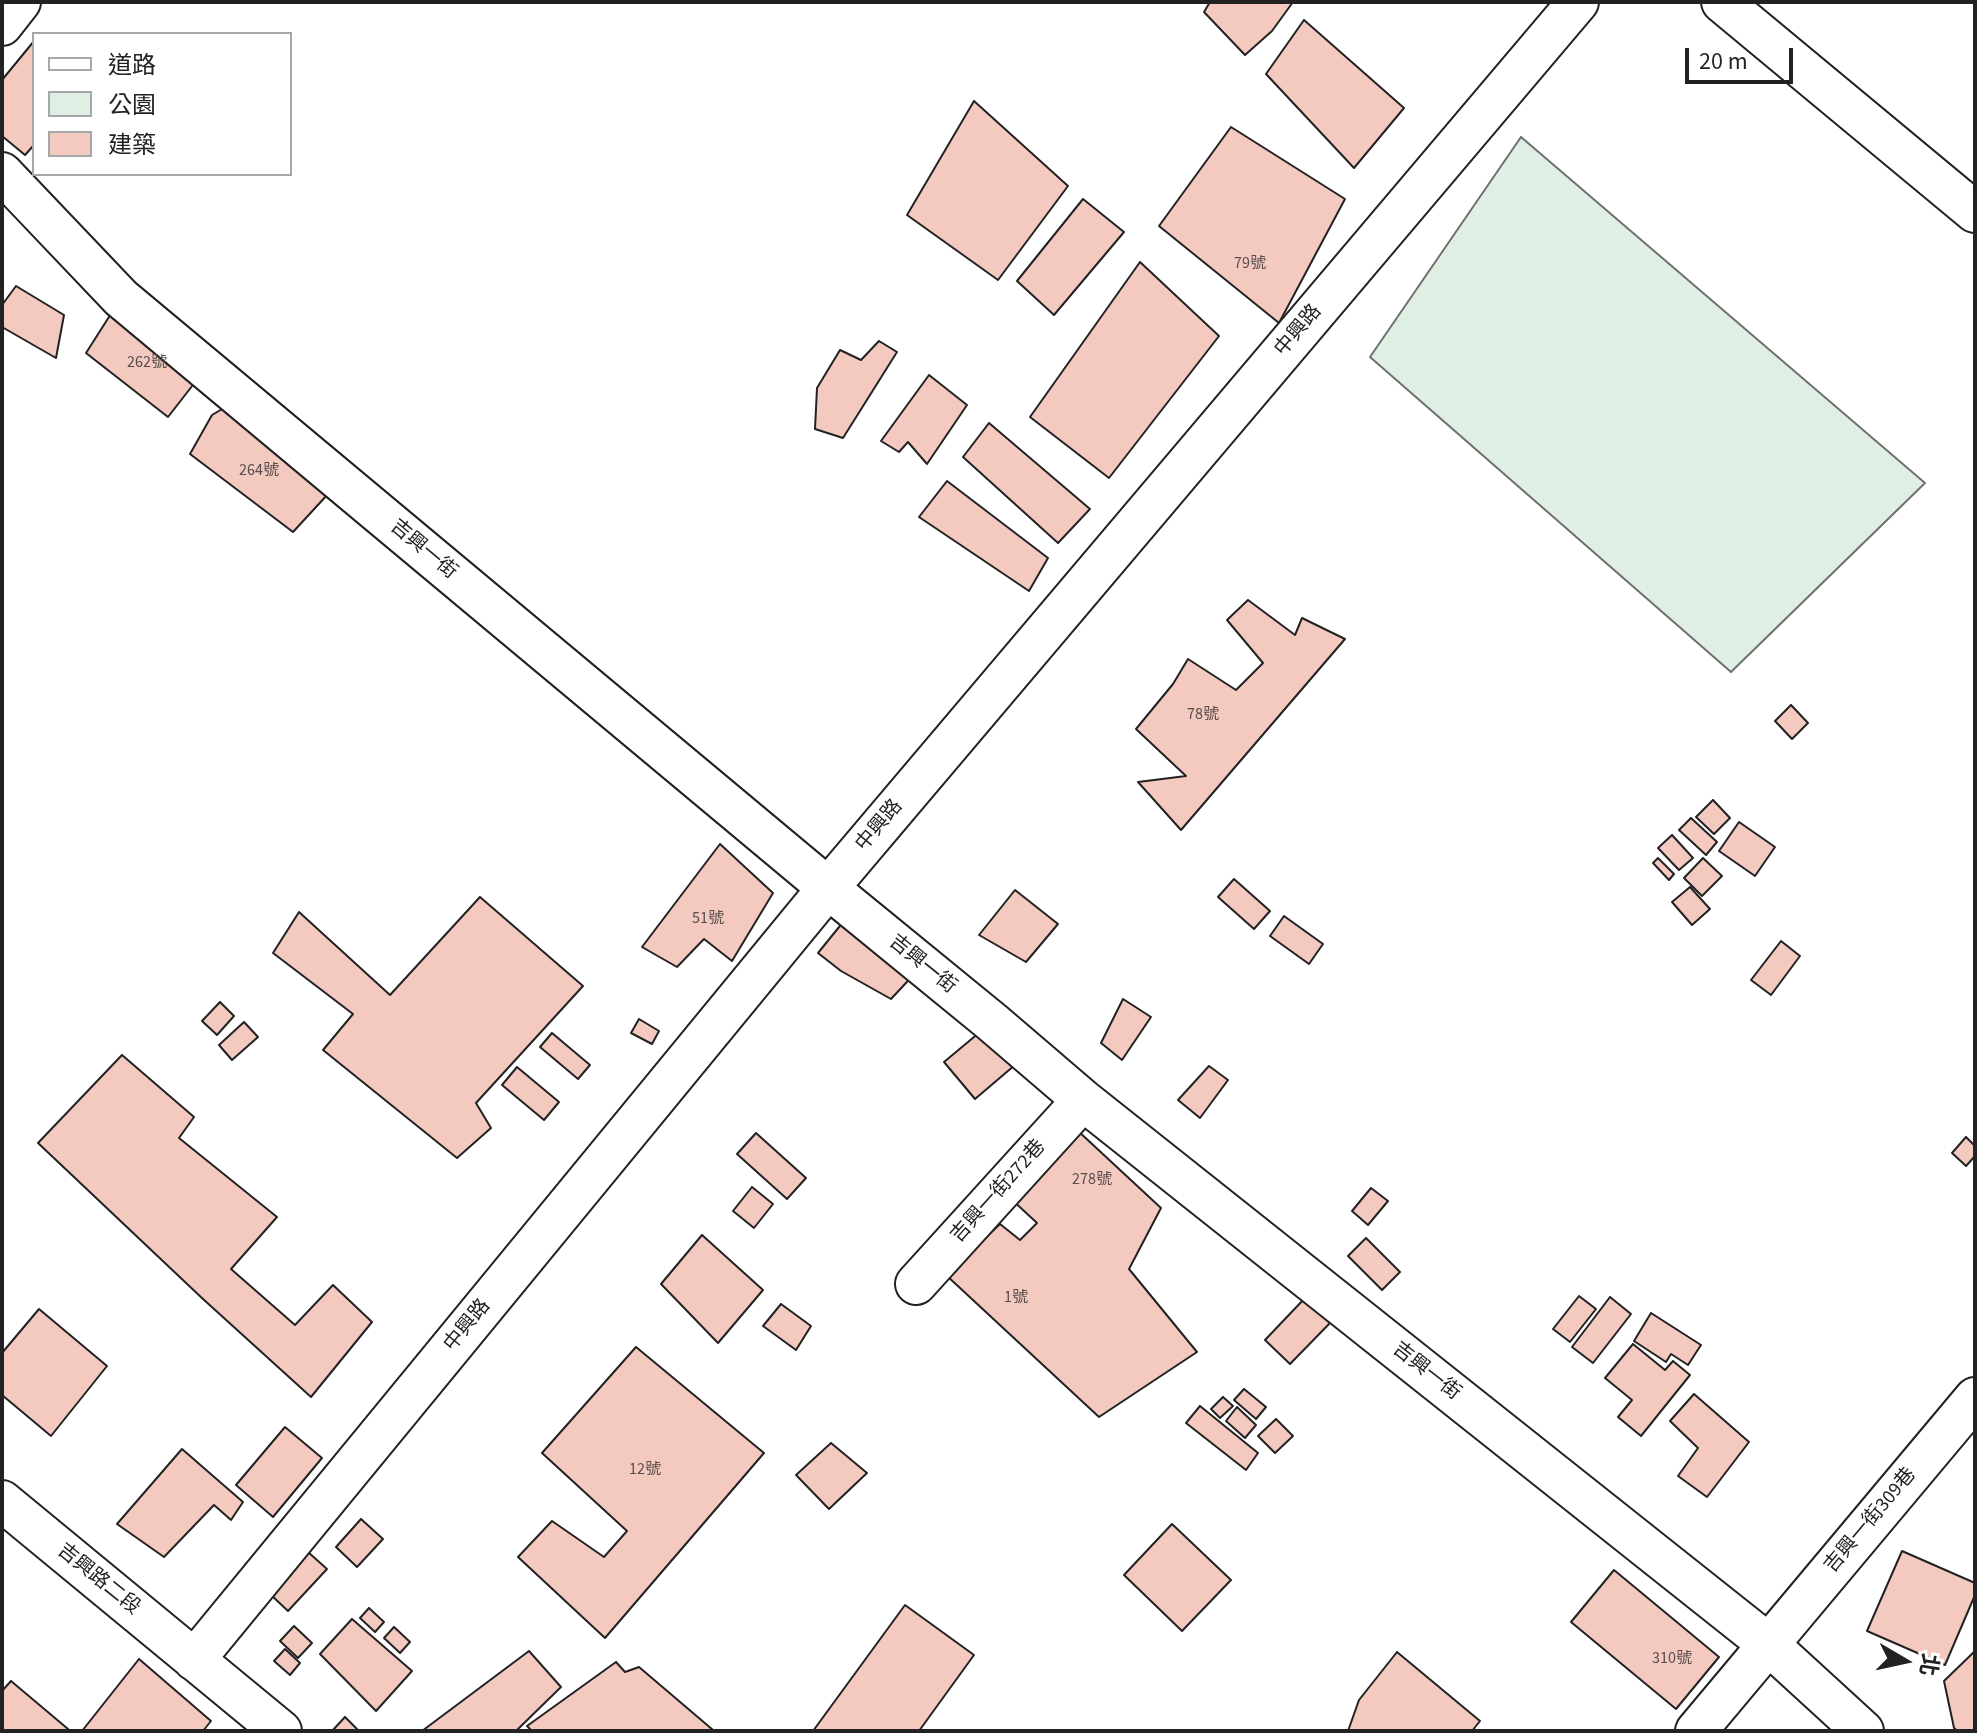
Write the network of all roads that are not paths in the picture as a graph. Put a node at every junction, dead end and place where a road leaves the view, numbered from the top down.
1 (20, 2) edge
2 (1578, 2) edge
3 (1722, 2) edge
4 (2, 25) edge
5 (2, 173) edge
6 (1975, 212) edge
7 (828, 888) junction
8 (1083, 1100) junction
9 (916, 1284) dead end
10 (1975, 1398) edge
11 (2, 1501) edge
12 (1768, 1644) junction
13 (194, 1660) junction
14 (281, 1731) edge
15 (1696, 1731) edge
16 (1863, 1731) edge

1 - 4 street
2 - 7 street, 中興路
3 - 6 street
5 - 7 street, 吉興一街
7 - 8 street, 吉興一街
7 - 13 street, 中興路
8 - 9 street, 吉興一街272巷
8 - 12 street, 吉興一街
10 - 12 street, 吉興一街309巷
11 - 13 street, 吉興路二段
12 - 15 street, 吉興一街309巷
12 - 16 street, 吉興一街
13 - 14 street, 吉興路二段

